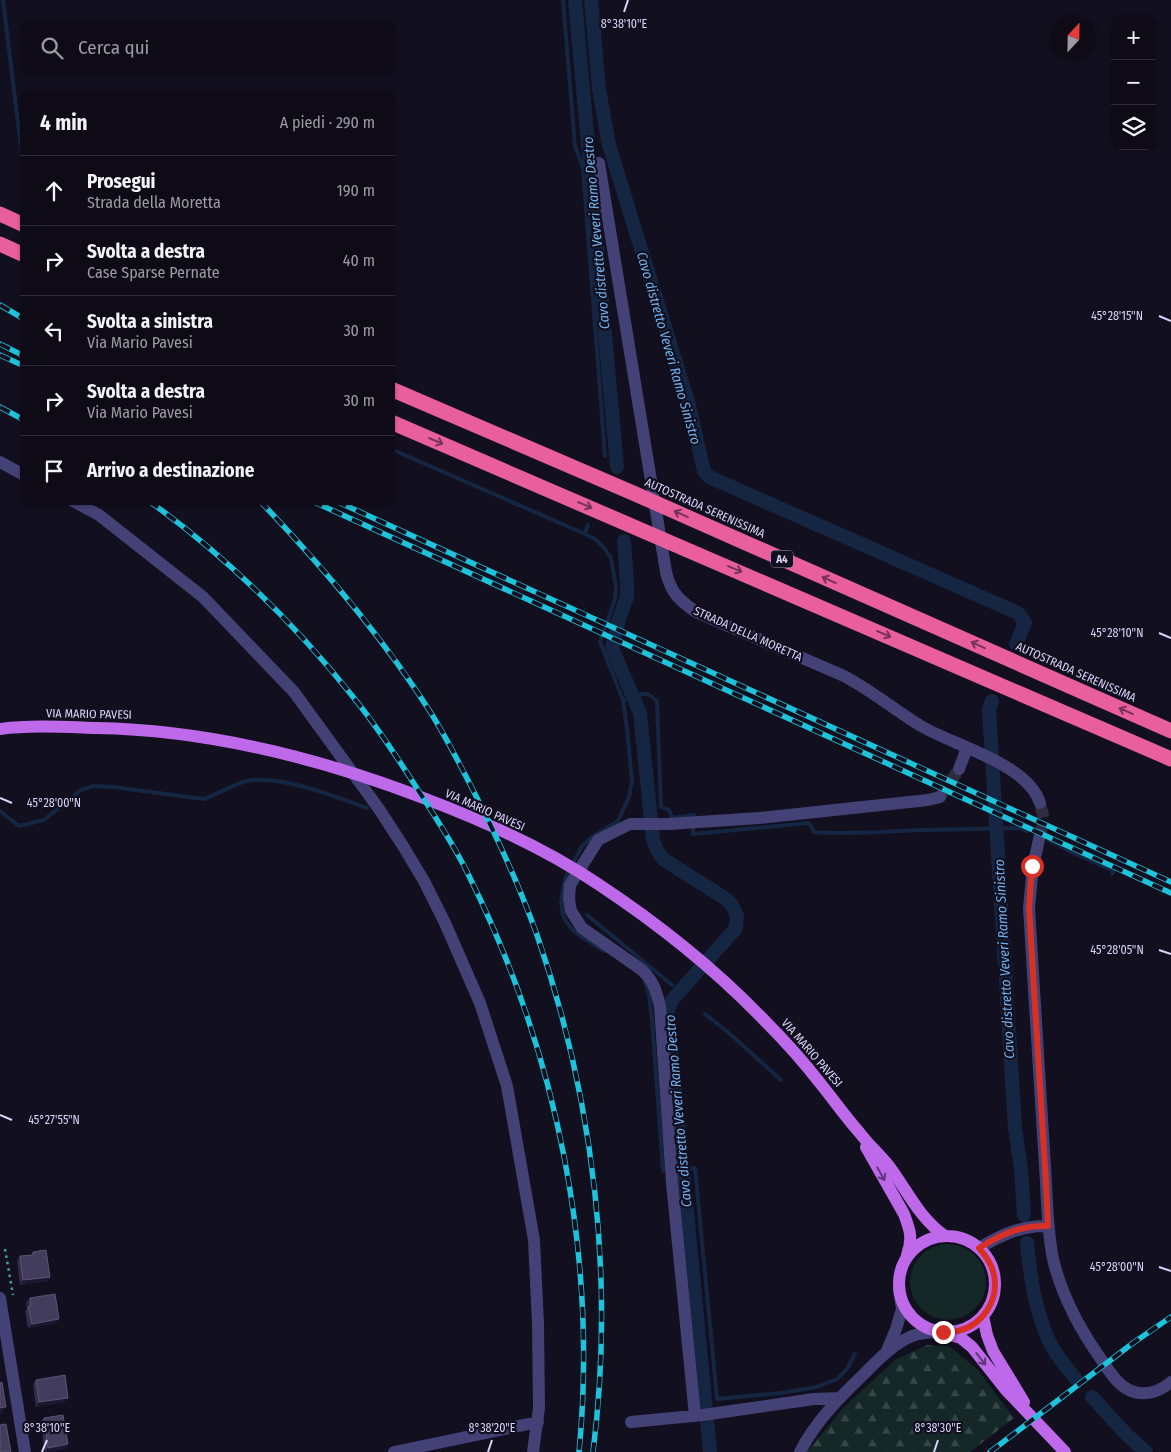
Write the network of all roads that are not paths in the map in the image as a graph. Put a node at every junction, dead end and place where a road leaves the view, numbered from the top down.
1 (599, 163) dead end
2 (0, 214) edge
3 (20, 223) edge
4 (0, 244) edge
5 (20, 253) edge
6 (395, 391) edge
7 (395, 424) edge
8 (0, 462) edge
9 (20, 473) edge
10 (81, 505) edge
11 (0, 729) edge
12 (1171, 731) edge
13 (967, 748) junction
14 (1171, 759) edge
15 (959, 769) tunnel mouth
16 (940, 797) dead end
17 (1040, 803) tunnel mouth
18 (1040, 835) tunnel mouth
19 (858, 1131) junction
20 (1048, 1226) junction
21 (945, 1236) junction
22 (979, 1248) junction
23 (905, 1259) junction
24 (898, 1290) junction
25 (0, 1298) edge
26 (983, 1316) junction
27 (943, 1332) junction
28 (886, 1353) junction
29 (1171, 1382) edge
30 (840, 1398) junction
31 (1028, 1412) junction
32 (703, 1415) junction
33 (538, 1422) junction
34 (631, 1422) dead end
35 (25, 1452) edge
36 (394, 1452) edge
37 (533, 1452) edge
38 (800, 1452) edge
39 (1065, 1452) edge

1 - 13 street, STRADA DELLA MORETTA
2 - 3 highway
4 - 5 highway
12 -> 6 highway, AUTOSTRADA SERENISSIMA / A4
7 -> 14 highway, A4
8 - 9 street
10 - 33 street
11 - 19 main road, VIA MARIO PAVESI
13 - 15 street
13 - 17 street, STRADA DELLA MORETTA
16 - 32 street
18 - 20 street
19 - 21 main road
19 -> 23 main road
20 - 22 street
20 - 29 street
21 - 22 main road
21 - 23 main road
22 - 26 main road
23 - 24 main road
24 - 27 main road
24 - 28 street
25 - 35 street
26 - 27 main road
26 - 31 main road
27 - 28 street
27 -> 31 main road
28 - 30 street
30 - 32 street
30 - 38 street
31 - 39 main road
32 - 34 street
33 - 36 street
33 - 37 street

